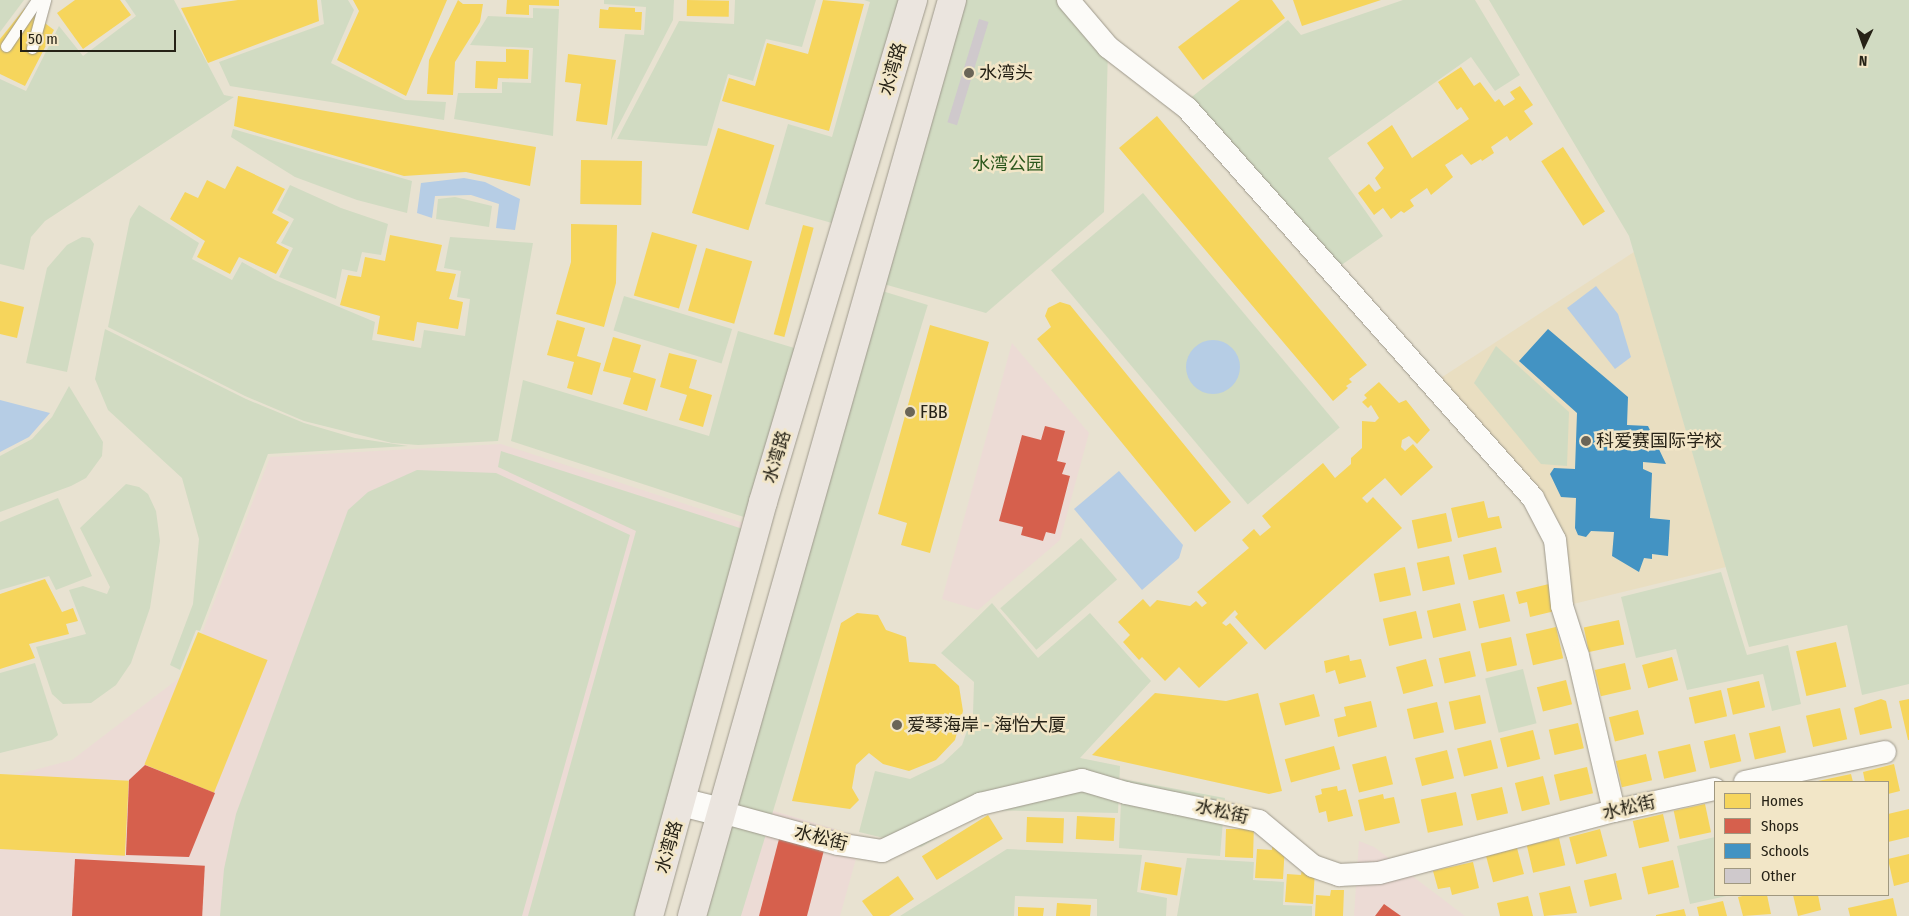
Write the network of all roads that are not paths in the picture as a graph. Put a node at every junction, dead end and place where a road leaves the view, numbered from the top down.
1 (37, 0) edge
2 (45, 0) edge
3 (913, 0) edge
4 (952, 0) edge
5 (1068, 0) edge
6 (6, 46) dead end
7 (32, 48) dead end
8 (1885, 752) dead end
9 (1750, 781) edge
10 (1714, 789) edge
11 (681, 802) junction
12 (1614, 811) junction
13 (721, 812) junction
14 (649, 916) edge
15 (692, 916) edge

1 - 6 lane
2 - 7 lane
3 - 11 main road, 水湾路
4 - 13 main road
5 - 12 street
8 - 9 street
10 - 12 street, 水松街
11 - 13 main road
11 - 14 main road, 水湾路
12 - 13 street, 水松街
13 - 15 main road

